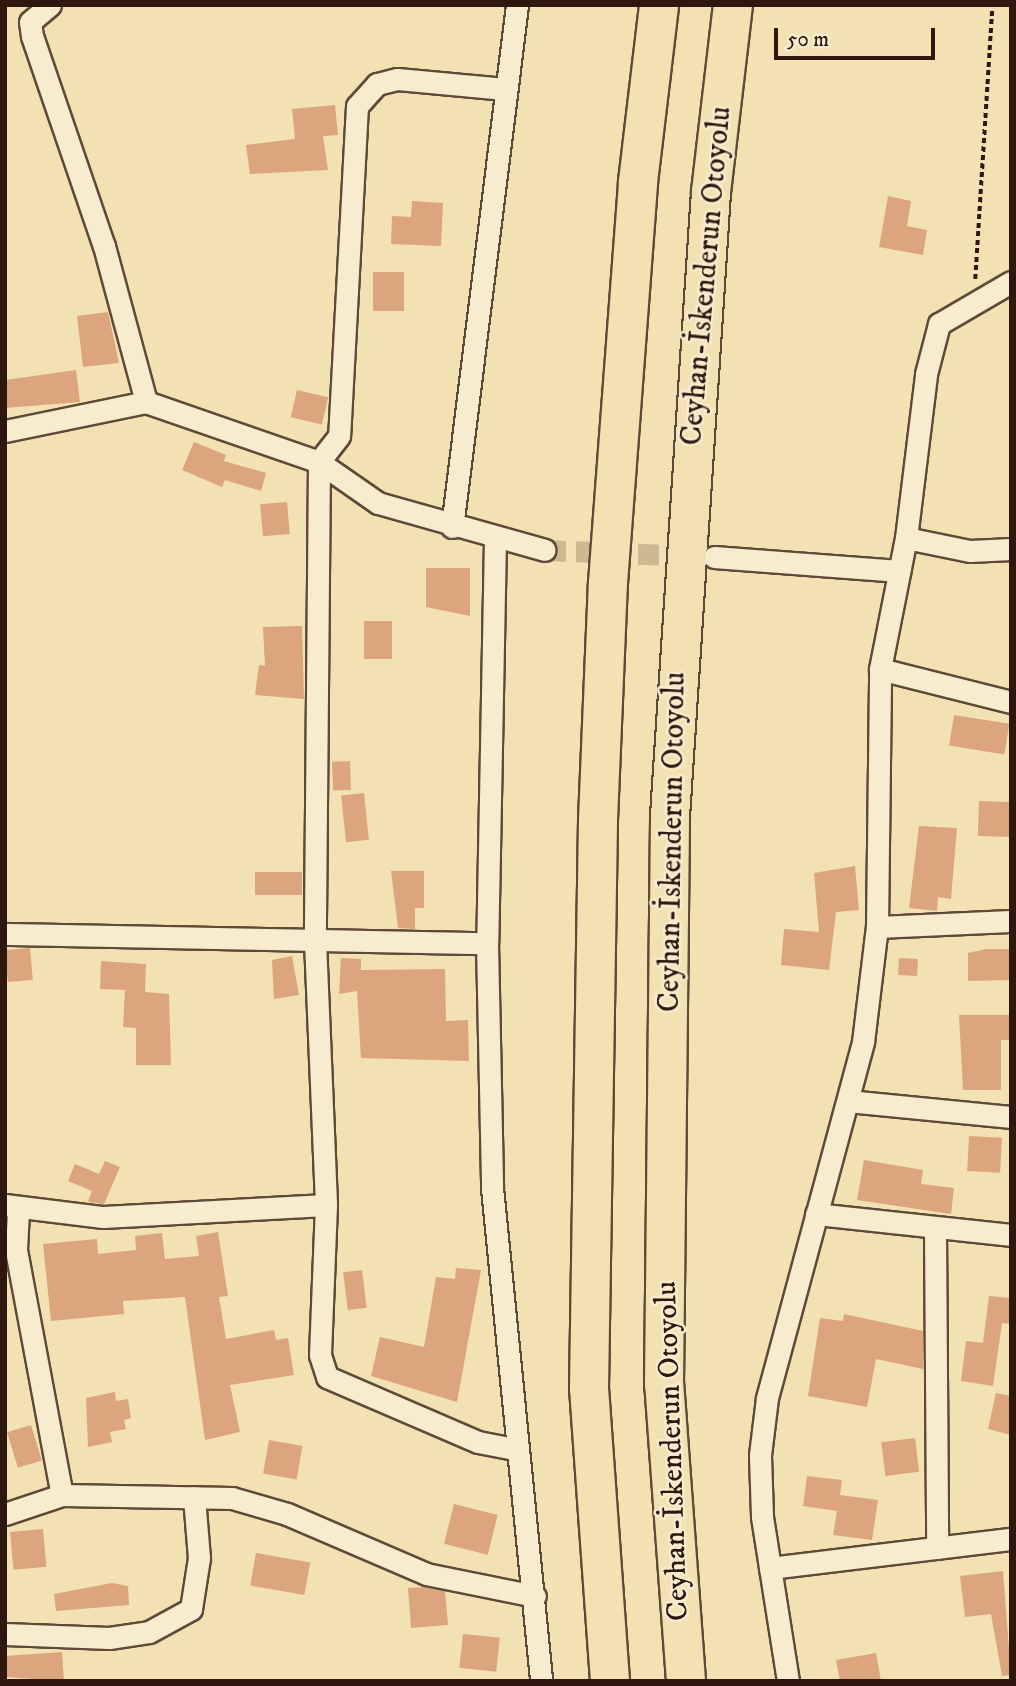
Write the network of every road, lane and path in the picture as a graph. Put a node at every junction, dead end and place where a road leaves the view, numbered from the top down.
1 (50, 5) edge
2 (517, 5) edge
3 (659, 5) edge
4 (733, 5) edge
5 (992, 5) edge
6 (505, 89) junction
7 (1010, 282) edge
8 (975, 298) junction
9 (146, 402) junction
10 (5, 431) edge
11 (319, 462) junction
12 (452, 527) junction
13 (906, 538) junction
14 (495, 540) junction
15 (1011, 549) edge
16 (545, 550) tunnel mouth
17 (714, 557) tunnel mouth
18 (899, 571) junction
19 (880, 669) junction
20 (1011, 702) edge
21 (1011, 921) edge
22 (877, 927) junction
23 (5, 934) edge
24 (314, 941) junction
25 (487, 943) junction
26 (848, 1101) junction
27 (1011, 1117) edge
28 (326, 1206) junction
29 (12, 1208) edge
30 (816, 1213) junction
31 (935, 1231) junction
32 (1011, 1235) edge
33 (514, 1449) junction
34 (62, 1495) junction
35 (194, 1497) junction
36 (5, 1514) edge
37 (1011, 1539) edge
38 (937, 1548) junction
39 (770, 1568) junction
40 (535, 1596) junction
41 (5, 1634) edge
42 (541, 1681) edge
43 (610, 1681) edge
44 (686, 1681) edge
45 (788, 1681) edge

1 - 9 street
2 - 6 street
3 - 43 highway
4 - 44 highway, Ceyhan-İskenderun Otoyolu
5 - 8 path
6 - 11 street
6 - 12 street
7 - 8 street
8 - 13 street
9 - 10 street
9 - 11 street
11 - 12 street
11 - 24 street
12 - 14 street
13 - 15 street
13 - 18 street
14 - 16 street
14 - 25 street
17 - 18 street
18 - 19 street
19 - 20 street
19 - 22 street
21 - 22 street
22 - 26 street
23 - 24 street
24 - 25 street
24 - 28 street
25 - 33 street
26 - 27 street
26 - 30 street
28 - 29 street
28 - 33 street
29 - 34 street
30 - 31 street
30 - 39 street
31 - 32 street
31 - 38 street
33 - 40 street
34 - 35 street
34 - 36 street
35 - 40 street
35 - 41 street
37 - 38 street
38 - 39 street
39 - 45 street
40 - 42 street

